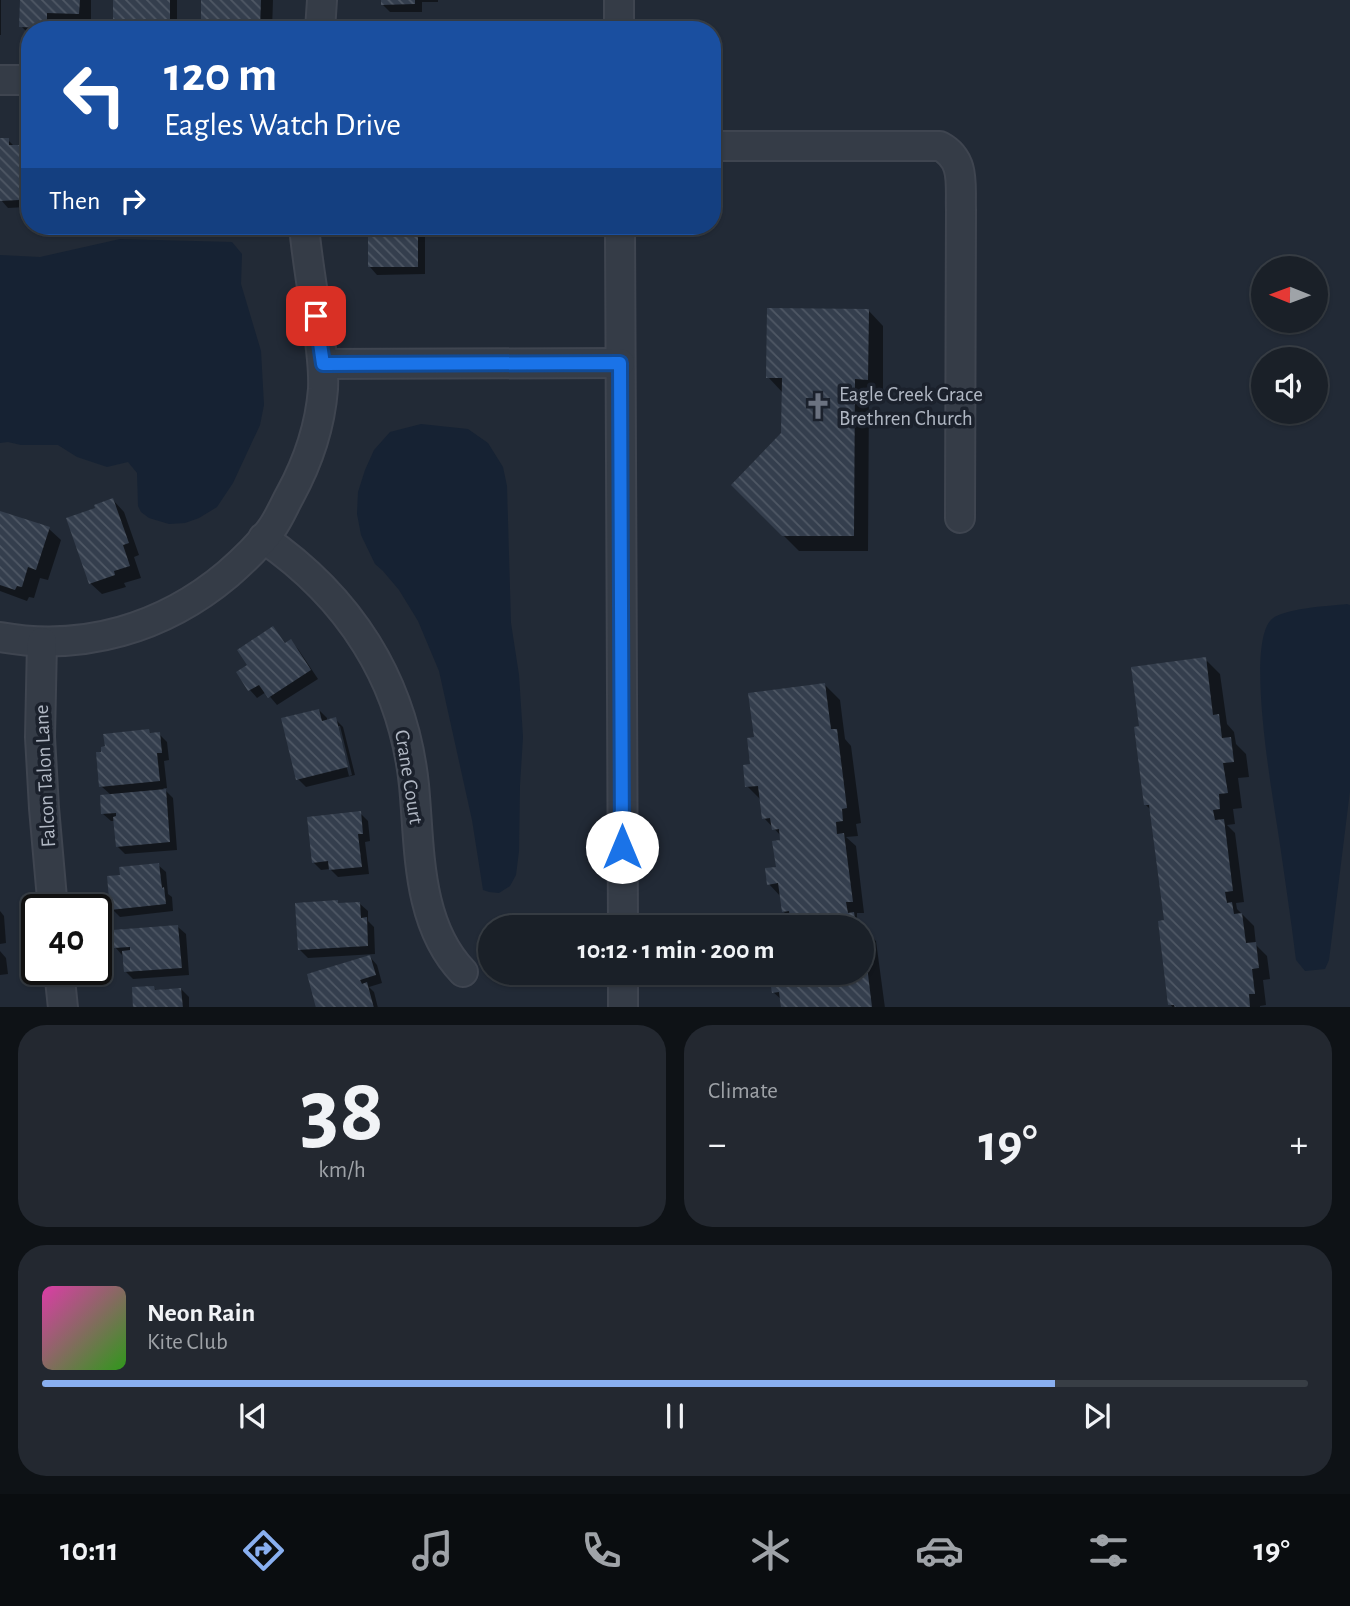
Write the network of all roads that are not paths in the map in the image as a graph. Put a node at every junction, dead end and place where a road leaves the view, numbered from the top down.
1 (322, 0) edge
2 (619, 0) edge
3 (321, 21) edge
4 (619, 21) edge
5 (0, 80) edge
6 (21, 80) edge
7 (721, 146) edge
8 (305, 235) edge
9 (620, 235) edge
10 (620, 363) junction
11 (323, 364) junction
12 (960, 518) dead end
13 (263, 538) junction
14 (0, 637) edge
15 (42, 642) junction
16 (52, 894) edge
17 (623, 915) edge
18 (463, 972) dead end
19 (60, 985) edge
20 (623, 985) edge
21 (62, 1007) edge
22 (623, 1007) edge

1 - 3 street
2 - 4 street
5 - 6 street
7 - 12 street
8 - 11 street
9 - 10 street
10 - 11 street
10 - 17 street
11 - 13 street
13 - 15 street
13 - 18 street, Crane Court
14 - 15 street
15 - 16 street, Falcon Talon Lane
19 - 21 street
20 - 22 street

